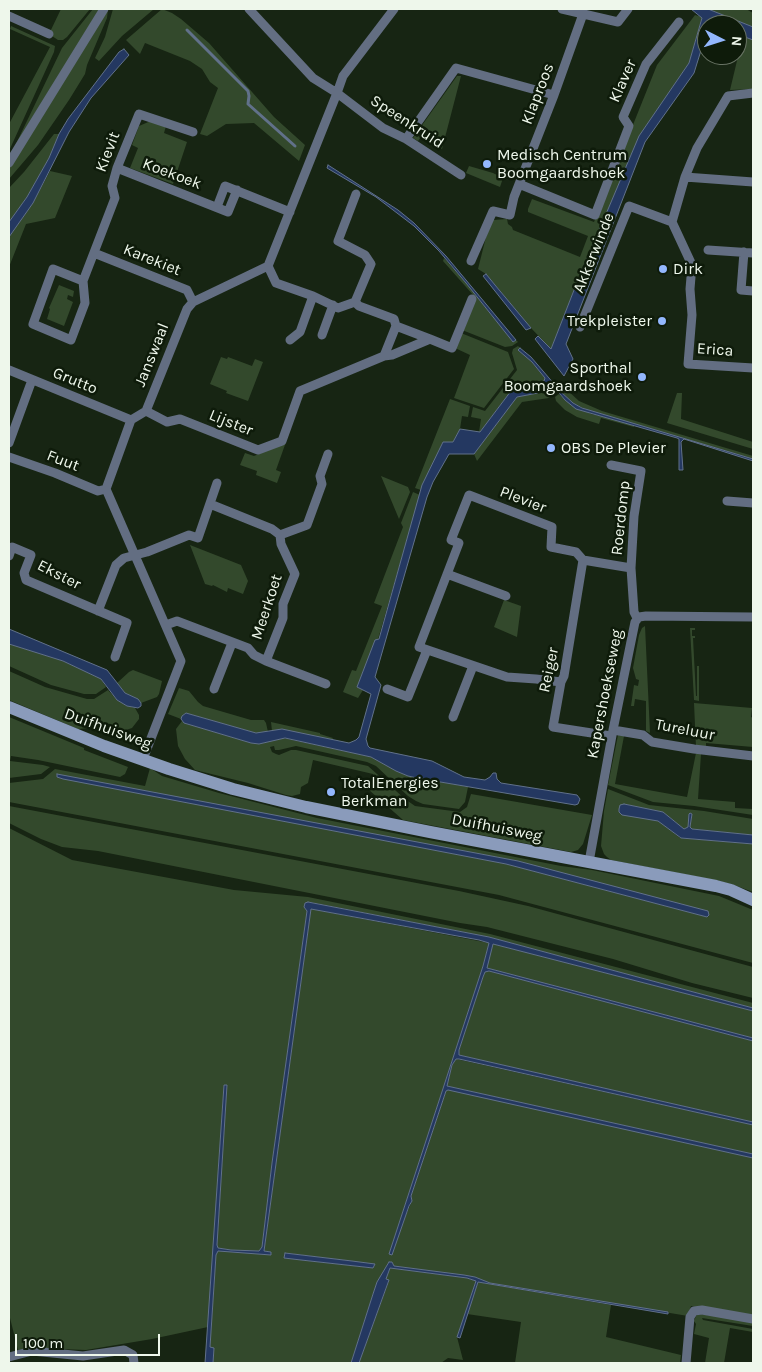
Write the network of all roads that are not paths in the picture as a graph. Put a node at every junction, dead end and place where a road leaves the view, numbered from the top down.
1 (104, 9) edge
2 (249, 9) edge
3 (394, 9) edge
4 (562, 9) edge
5 (628, 9) edge
6 (583, 14) junction
7 (9, 16) edge
8 (679, 22) dead end
9 (49, 34) dead end
10 (338, 93) junction
11 (753, 93) edge
12 (554, 95) junction
13 (193, 132) dead end
14 (406, 139) junction
15 (9, 163) edge
16 (117, 168) junction
17 (461, 175) dead end
18 (685, 177) junction
19 (753, 182) edge
20 (519, 184) junction
21 (356, 194) dead end
22 (290, 212) junction
23 (672, 222) junction
24 (708, 250) dead end
25 (744, 252) junction
26 (94, 253) junction
27 (753, 253) edge
28 (472, 261) dead end
29 (268, 266) junction
30 (83, 281) junction
31 (753, 291) edge
32 (313, 296) junction
33 (472, 299) dead end
34 (192, 302) junction
35 (355, 302) junction
36 (335, 307) junction
37 (396, 326) junction
38 (580, 327) dead end
39 (322, 335) dead end
40 (430, 339) junction
41 (290, 340) dead end
42 (384, 356) junction
43 (753, 368) edge
44 (9, 370) edge
45 (32, 380) junction
46 (146, 411) junction
47 (131, 420) junction
48 (13, 421) edge
49 (9, 443) edge
50 (328, 454) dead end
51 (9, 457) edge
52 (611, 465) dead end
53 (217, 483) dead end
54 (106, 489) junction
55 (727, 501) dead end
56 (753, 503) edge
57 (210, 504) junction
58 (280, 536) junction
59 (9, 556) edge
60 (136, 556) junction
61 (583, 560) junction
62 (631, 568) junction
63 (447, 574) junction
64 (506, 596) dead end
65 (98, 612) junction
66 (753, 617) edge
67 (637, 618) junction
68 (166, 625) junction
69 (232, 643) junction
70 (427, 650) junction
71 (115, 657) dead end
72 (266, 661) junction
73 (473, 666) junction
74 (560, 682) junction
75 (326, 684) dead end
76 (214, 689) dead end
77 (387, 689) dead end
78 (9, 707) edge
79 (453, 717) dead end
80 (612, 733) junction
81 (753, 756) edge
82 (142, 759) junction
83 (589, 862) junction
84 (753, 900) edge
85 (753, 1319) edge
86 (9, 1357) edge
87 (74, 1360) edge
88 (134, 1363) edge
89 (686, 1363) edge

1 - 15 street
2 - 10 street, Speenkruid
3 - 10 street
4 - 6 street
5 - 6 street
6 - 12 street, Klaproos
7 - 9 street
8 - 20 street, Klaver
10 - 14 street, Speenkruid
10 - 22 street
11 - 18 street
12 - 14 street
12 - 20 street, Klaproos
13 - 16 street, Kievit
14 - 17 street, Speenkruid
16 - 22 street, Koekoek
16 - 26 street, Kievit
18 - 19 street
18 - 23 street
20 - 28 street, Klaproos
21 - 35 street
22 - 29 street
23 - 38 street, Akkerwinde
23 - 43 street, Erica
24 - 25 street
25 - 27 street
25 - 31 street
26 - 30 street, Kievit
26 - 34 street, Karekiet
29 - 32 street
29 - 34 street
30 - 30 street, Kievit
32 - 36 street
32 - 41 street
33 - 40 street
34 - 46 street, Janswaal
35 - 36 street
35 - 37 street
36 - 39 street
37 - 40 street
37 - 42 street
40 - 42 street, Lijster
42 - 46 street, Lijster
44 - 45 street, Grutto
45 - 47 street, Grutto
45 - 48 street
46 - 47 street, Janswaal
47 - 54 street
48 - 49 street
50 - 58 street
51 - 54 street, Fuut
52 - 62 street, Roerdomp
53 - 57 street
54 - 60 street
55 - 56 street
57 - 58 street
57 - 60 street
58 - 72 street, Meerkoet
59 - 65 street, Ekster
60 - 65 street
60 - 68 street
61 - 62 street, Plevier
61 - 63 street, Plevier
61 - 74 street, Reiger
62 - 67 street
63 - 64 street
63 - 70 street, Plevier
65 - 71 street, Ekster
66 - 67 street, Kapershoekseweg
67 - 80 street, Kapershoekseweg
68 - 69 street
68 - 82 street
69 - 72 street
69 - 76 street
70 - 73 street
70 - 77 street, Plevier
72 - 75 street
73 - 74 street
73 - 79 street
74 - 80 street, Reiger
78 - 82 main road, Duifhuisweg
80 - 81 street, Tureluur
80 - 83 street, Kapershoekseweg
82 - 83 main road, Duifhuisweg
83 - 84 main road, Duifhuisweg
85 - 89 street
86 - 87 street
87 - 88 street

